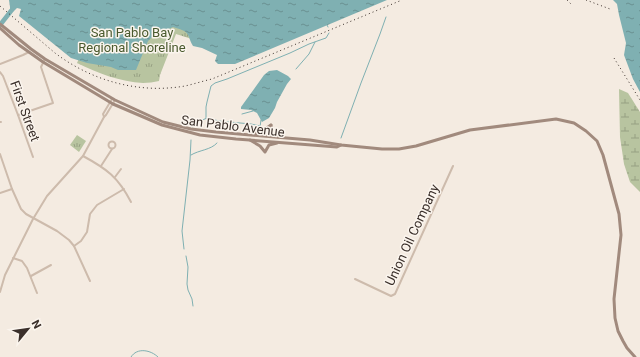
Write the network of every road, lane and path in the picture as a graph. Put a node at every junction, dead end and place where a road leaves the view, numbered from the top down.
1 (0, 24) edge
2 (2, 29) edge
3 (30, 51) junction
4 (44, 61) junction
5 (0, 64) edge
6 (0, 72) edge
7 (112, 101) junction
8 (18, 115) junction
9 (251, 135) junction
10 (281, 138) junction
11 (250, 140) junction
12 (281, 142) junction
13 (341, 145) junction
14 (112, 148) dead end
15 (0, 154) edge
16 (83, 156) junction
17 (1, 157) edge
18 (33, 157) dead end
19 (101, 166) junction
20 (453, 166) dead end
21 (121, 169) dead end
22 (115, 177) junction
23 (12, 189) junction
24 (124, 189) junction
25 (0, 193) edge
26 (131, 202) dead end
27 (33, 219) junction
28 (74, 246) junction
29 (13, 258) junction
30 (51, 265) dead end
31 (30, 276) junction
32 (355, 279) dead end
33 (90, 280) dead end
34 (0, 292) edge
35 (38, 294) dead end
36 (635, 357) edge

1 - 2 main road, San Pablo Avenue
2 - 3 main road, San Pablo Avenue
3 - 4 main road, San Pablo Avenue
3 - 5 street
4 - 7 main road, San Pablo Avenue
4 - 8 street
6 - 8 street, First Street
7 - 9 main road, San Pablo Avenue
7 - 11 main road, San Pablo Avenue
7 - 16 street
8 - 18 street, First Street
9 - 10 main road, San Pablo Avenue
9 - 10 main road
10 - 13 main road, San Pablo Avenue
11 - 12 main road, San Pablo Avenue
11 - 12 main road
12 - 13 main road, San Pablo Avenue
13 - 36 main road, San Pablo Avenue
14 - 19 street
15 - 17 street
16 - 19 street
16 - 27 street
17 - 23 street
19 - 22 street
20 - 32 street, Union Oil Company
21 - 22 street
22 - 24 street
23 - 25 street
23 - 27 street
24 - 26 street
24 - 28 street
27 - 28 street
27 - 29 street
28 - 33 street
29 - 31 street
29 - 34 street
30 - 31 street
31 - 35 street

